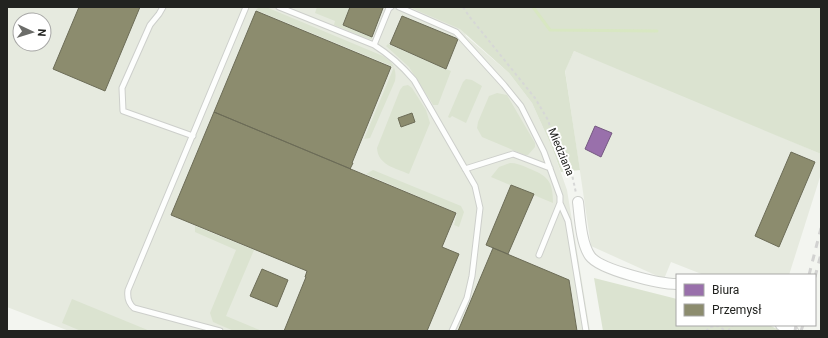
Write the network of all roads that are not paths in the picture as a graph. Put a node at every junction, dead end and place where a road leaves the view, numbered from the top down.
1 (162, 7) edge
2 (246, 7) edge
3 (279, 7) edge
4 (391, 7) edge
5 (399, 7) edge
6 (374, 45) junction
7 (193, 136) junction
8 (465, 168) junction
9 (550, 168) junction
10 (578, 202) road end
11 (560, 203) junction
12 (539, 255) dead end
13 (676, 284) edge
14 (782, 326) edge
15 (220, 331) edge
16 (452, 331) edge
17 (586, 331) edge
18 (793, 331) edge

1 - 7 lane
2 - 7 lane
3 - 6 lane
4 - 6 lane
5 - 9 lane
6 - 8 lane
7 - 15 lane
8 - 9 lane
8 - 16 lane
9 - 11 lane
10 - 13 street
11 - 12 lane
11 - 17 lane
14 - 18 street

